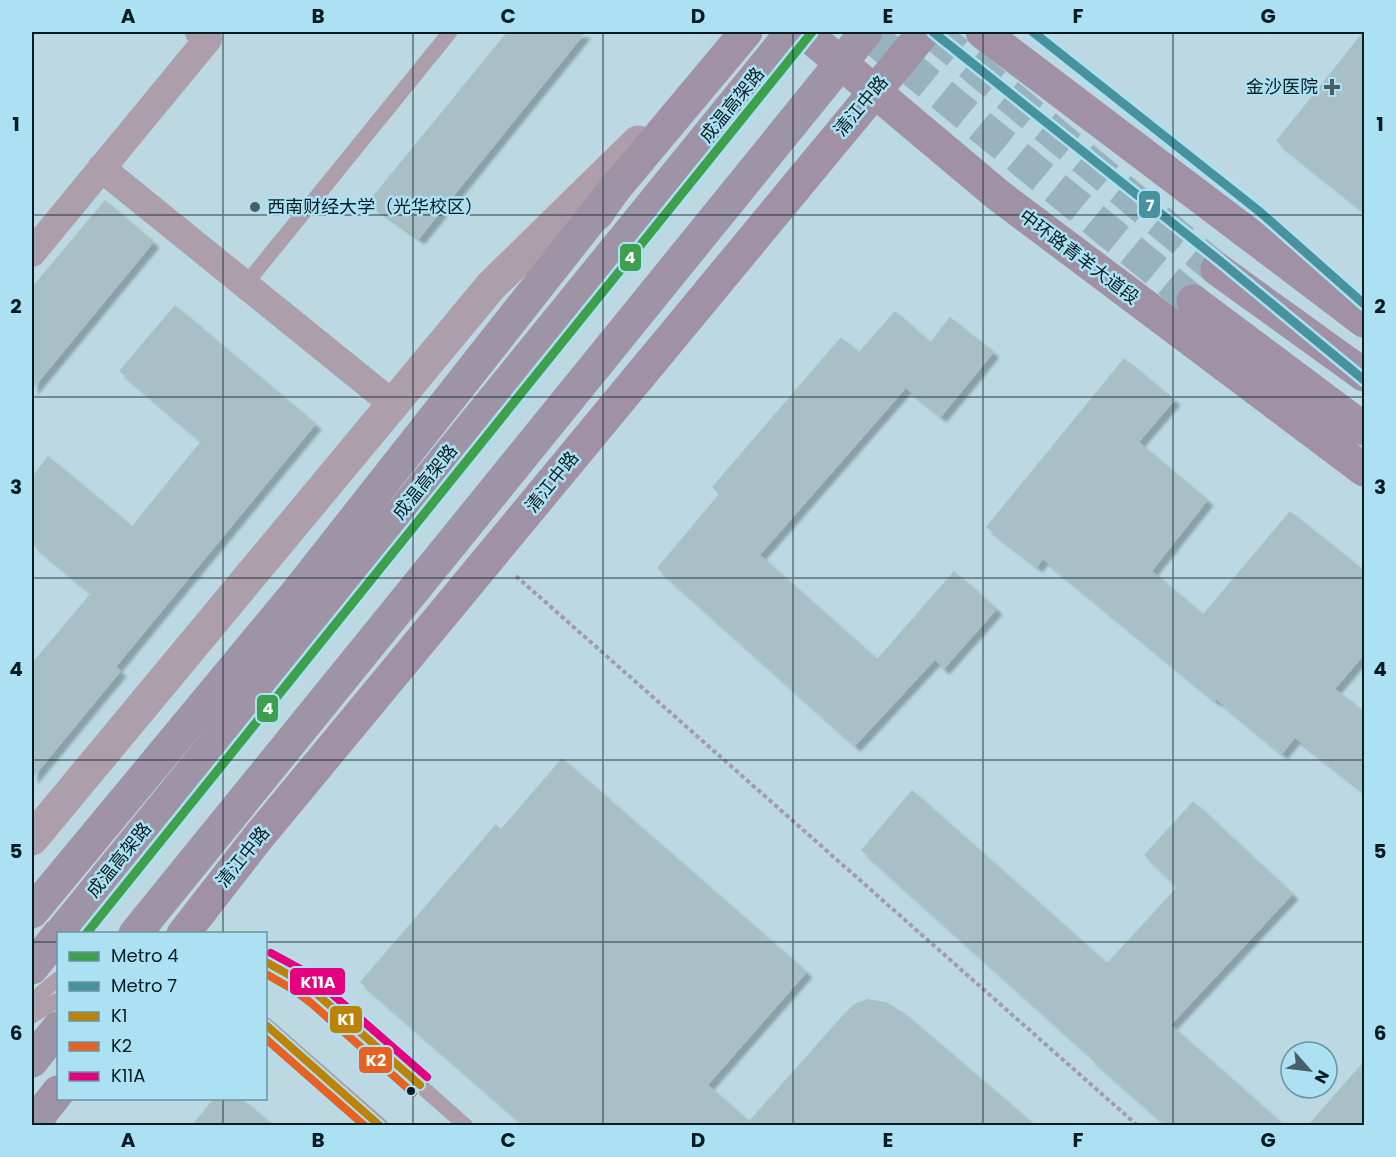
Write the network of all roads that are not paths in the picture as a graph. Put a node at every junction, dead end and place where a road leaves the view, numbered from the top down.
1 (450, 32) edge
2 (746, 32) edge
3 (792, 32) edge
4 (804, 32) edge
5 (866, 32) edge
6 (924, 32) edge
7 (982, 32) edge
8 (207, 34) edge
9 (725, 57) junction
10 (874, 91) junction
11 (101, 168) junction
12 (614, 191) junction
13 (32, 253) edge
14 (1217, 269) tunnel mouth
15 (245, 285) junction
16 (1192, 301) tunnel mouth
17 (1365, 321) edge
18 (1365, 375) edge
19 (394, 405) junction
20 (1365, 429) edge
21 (1365, 470) edge
22 (32, 839) edge
23 (32, 912) edge
24 (32, 925) edge
25 (61, 932) edge
26 (136, 932) edge
27 (184, 932) edge
28 (57, 937) edge
29 (267, 963) edge
30 (32, 968) edge
31 (57, 980) edge
32 (57, 1000) edge
33 (32, 1004) edge
34 (32, 1016) edge
35 (267, 1026) edge
36 (57, 1029) edge
37 (32, 1061) edge
38 (381, 1125) edge
39 (466, 1125) edge

1 - 15 lane
2 - 9 main road
3 - 25 highway, 成温高架路
4 - 10 main road, 中环路青羊大道段
5 - 26 highway, bridge
6 - 10 main road, 清江中路
7 - 17 main road
8 - 11 street
9 - 12 main road
9 - 19 street
10 - 21 main road, 中环路青羊大道段
10 - 27 main road, 清江中路
11 - 13 street
11 - 15 street
12 - 23 highway
12 - 24 main road
14 - 18 main road
15 - 19 street
16 - 20 main road
19 - 22 street
28 - 30 highway, 成温高架路
29 - 39 lane
31 - 33 lane
32 - 34 lane
35 - 38 lane
36 - 37 highway

